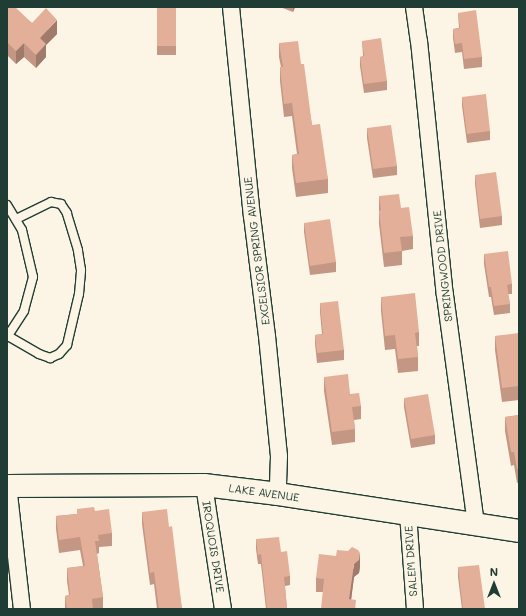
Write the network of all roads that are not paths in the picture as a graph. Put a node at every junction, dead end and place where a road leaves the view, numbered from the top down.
1 (231, 7) edge
2 (414, 7) edge
3 (7, 205) edge
4 (16, 219) junction
5 (7, 336) edge
6 (204, 485) junction
7 (7, 486) edge
8 (278, 494) junction
9 (408, 514) junction
10 (476, 525) junction
11 (519, 531) edge
12 (22, 609) edge
13 (223, 609) edge
14 (415, 609) edge

1 - 8 street, EXCELSIOR SPRING AVENUE
2 - 10 street, SPRINGWOOD DRIVE
3 - 4 lane
4 - 5 lane
4 - 5 lane
6 - 7 main road, LAKE AVENUE
6 - 8 main road, LAKE AVENUE
6 - 13 street, IROQUOIS DRIVE
7 - 12 street
8 - 9 main road, LAKE AVENUE
9 - 10 main road, LAKE AVENUE
9 - 14 street, SALEM DRIVE
10 - 11 main road, LAKE AVENUE

